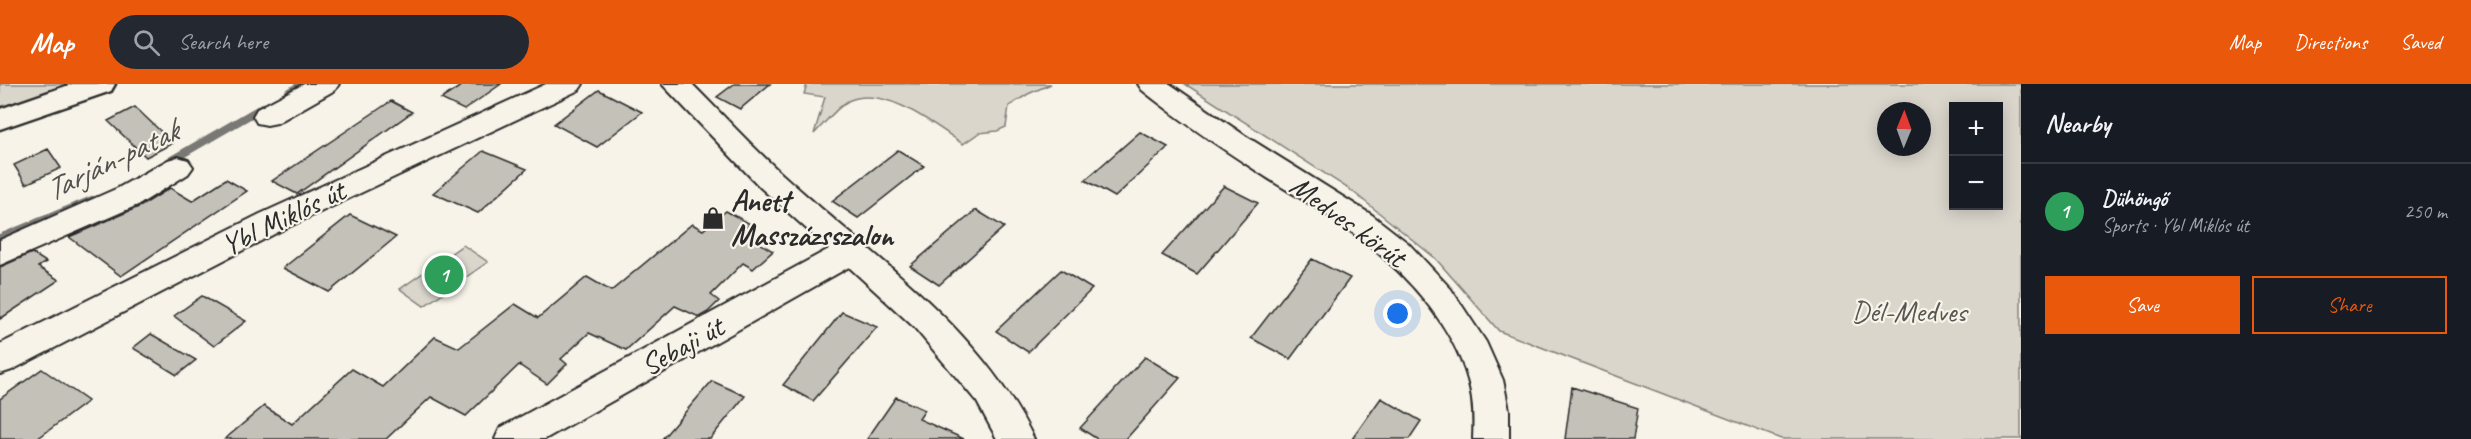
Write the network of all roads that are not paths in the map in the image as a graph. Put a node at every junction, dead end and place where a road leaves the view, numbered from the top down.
1 (101, 84) edge
2 (325, 84) edge
3 (569, 84) edge
4 (676, 84) edge
5 (1152, 84) edge
6 (267, 116) dead end
7 (0, 119) edge
8 (178, 167) dead end
9 (851, 251) junction
10 (0, 253) edge
11 (0, 360) edge
12 (513, 439) edge
13 (1016, 439) edge
14 (1491, 439) edge

1 - 7 main road
2 - 6 street
3 - 11 street, Ybl Miklós út
4 - 9 street
5 - 14 street, Medves körút
8 - 10 street
9 - 12 street, Sebaji út
9 - 13 street

